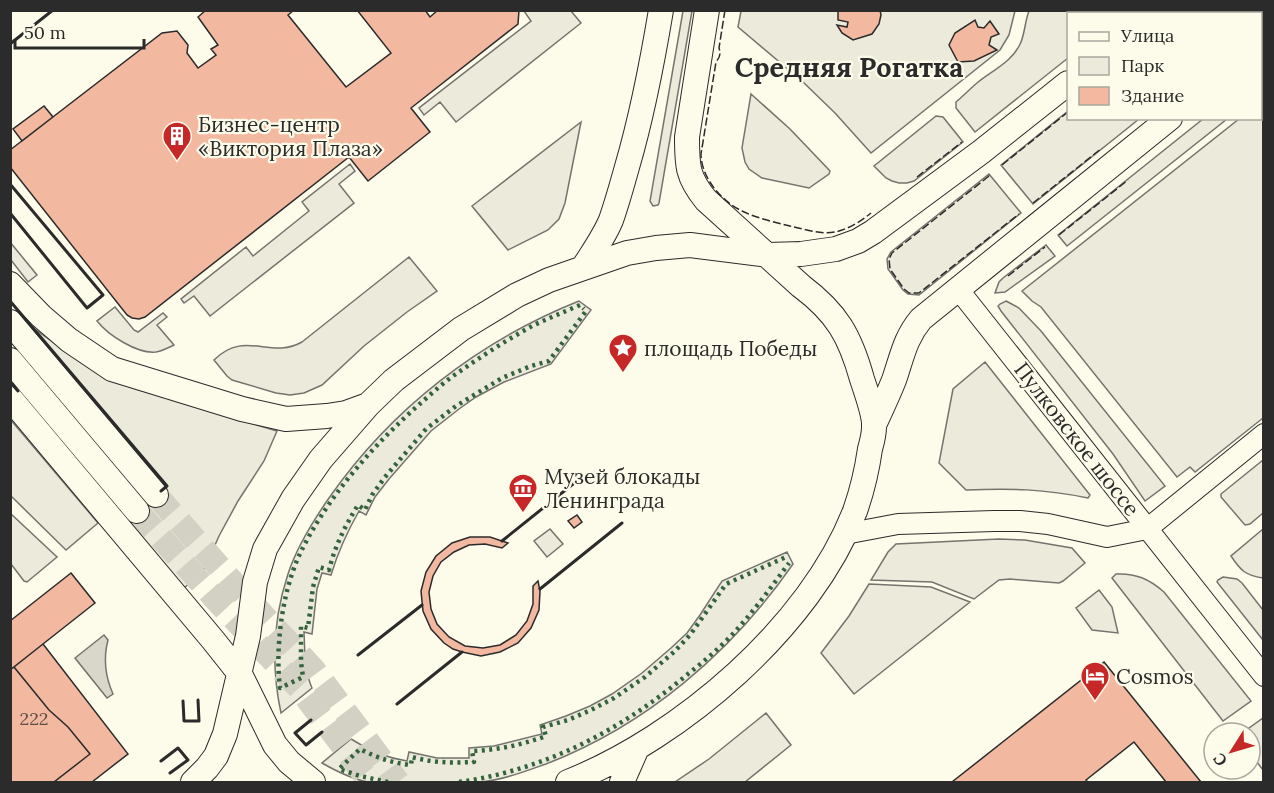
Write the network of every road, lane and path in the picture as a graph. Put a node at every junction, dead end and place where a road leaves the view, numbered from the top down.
1 (662, 10) edge
2 (706, 10) edge
3 (1067, 84) edge
4 (1168, 120) edge
5 (768, 255) junction
6 (583, 267) junction
7 (10, 284) edge
8 (958, 289) junction
9 (10, 322) edge
10 (10, 360) edge
11 (10, 398) edge
12 (368, 405) junction
13 (874, 425) junction
14 (1263, 434) edge
15 (156, 495) tunnel mouth
16 (137, 511) tunnel mouth
17 (1147, 529) junction
18 (845, 534) junction
19 (240, 674) junction
20 (1263, 676) edge
21 (637, 748) junction
22 (193, 783) edge
23 (313, 783) edge
24 (568, 783) edge
25 (622, 783) edge

1 - 6 main road
2 - 5 main road
3 - 5 main road
4 - 8 main road
5 - 6 main road
5 - 13 main road
6 - 12 main road
7 - 12 main road
8 - 13 main road
8 - 17 street, Пулковское шоссе
9 - 15 main road
10 - 16 main road
11 - 19 main road
12 - 19 main road
13 - 18 main road
14 - 17 street, Пулковское шоссе
17 - 18 street
17 - 20 street
18 - 21 main road
19 - 22 main road
19 - 23 main road
21 - 24 main road
21 - 25 main road

